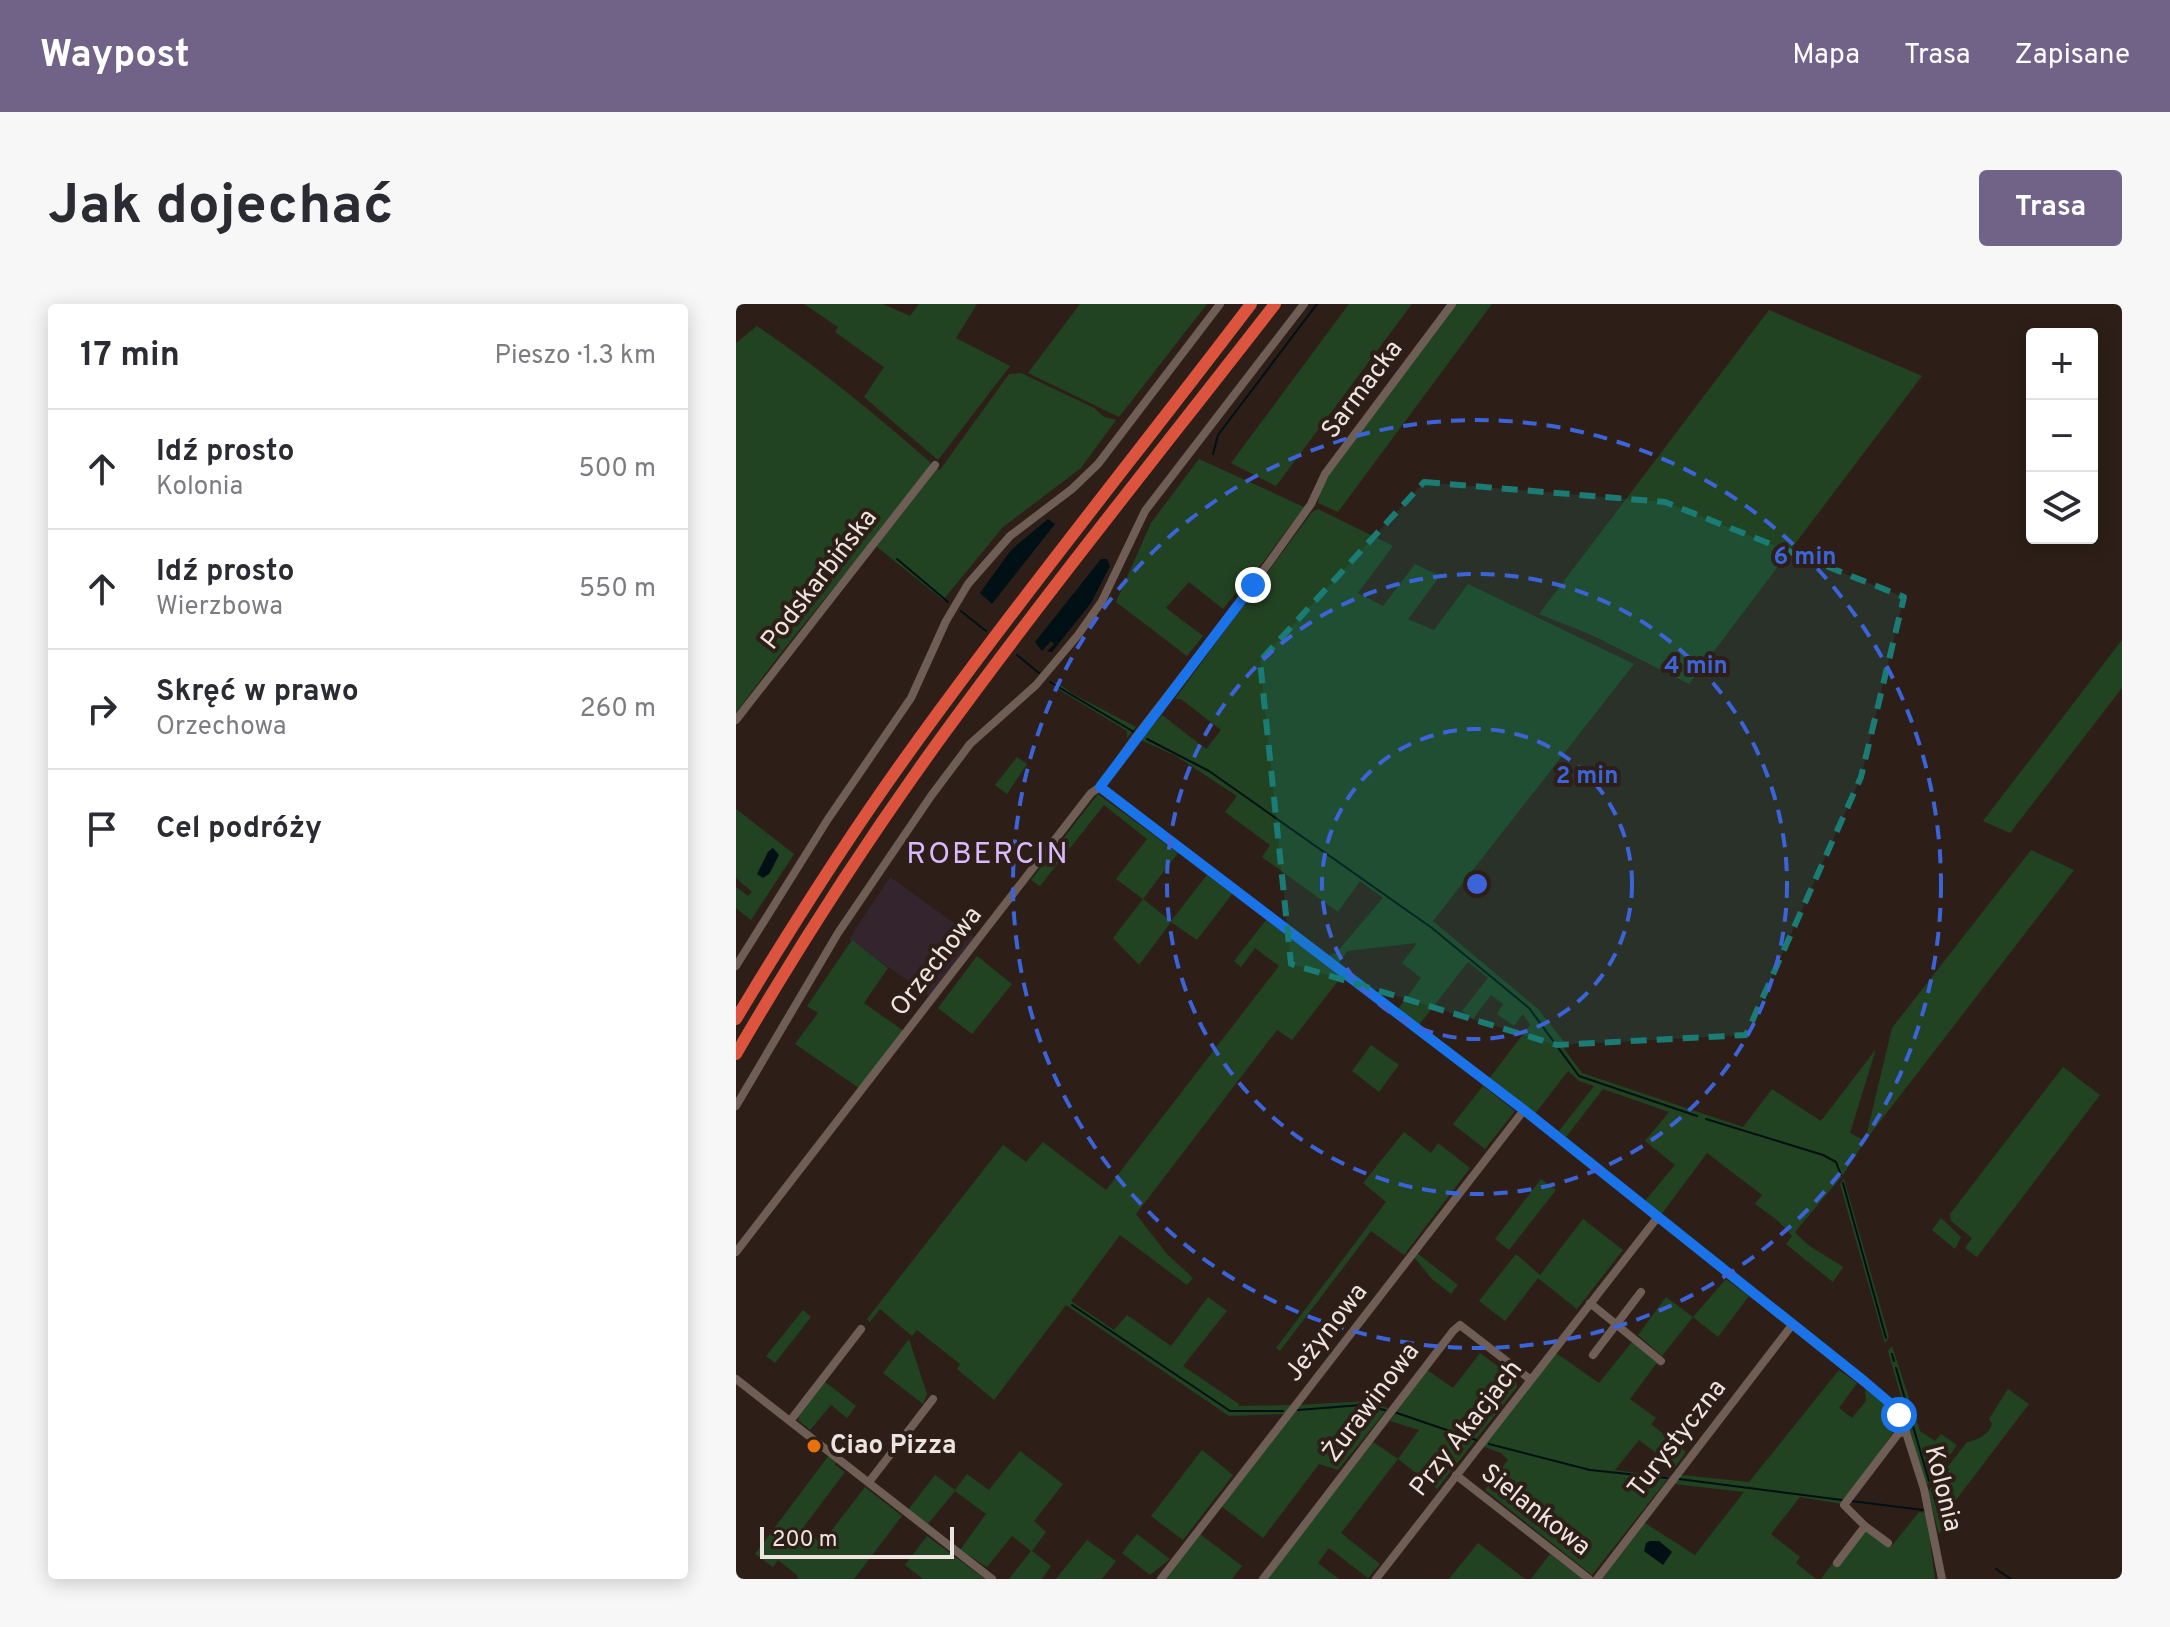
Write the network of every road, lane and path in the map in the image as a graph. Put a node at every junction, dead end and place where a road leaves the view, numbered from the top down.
1 (1220, 304) edge
2 (1251, 304) edge
3 (1275, 304) edge
4 (1304, 304) edge
5 (1452, 304) edge
6 (935, 465) dead end
7 (1311, 504) joint
8 (736, 720) edge
9 (1100, 787) junction
10 (736, 966) edge
11 (736, 1019) edge
12 (736, 1054) edge
13 (736, 1106) edge
14 (1524, 1110) junction
15 (1657, 1218) junction
16 (736, 1252) edge
17 (1641, 1292) dead end
18 (1590, 1303) junction
19 (1616, 1324) junction
20 (1792, 1325) junction
21 (861, 1329) dead end
22 (1593, 1355) dead end
23 (1661, 1361) dead end
24 (736, 1379) edge
25 (1531, 1380) junction
26 (933, 1399) dead end
27 (790, 1421) junction
28 (1906, 1431) junction
29 (1456, 1475) junction
30 (869, 1482) junction
31 (1865, 1526) junction
32 (1888, 1543) dead end
33 (1837, 1563) dead end
34 (992, 1579) edge
35 (1161, 1579) edge
36 (1263, 1579) edge
37 (1376, 1579) edge
38 (1589, 1579) edge
39 (1597, 1579) edge
40 (1942, 1579) edge

1 - 10 street
2 - 11 highway
3 - 12 highway
4 - 13 street
5 - 7 street, Sarmacka
6 - 8 street, Podskarbińska
7 - 9 street, Orzechowa
9 - 14 street, Kolonia
9 - 16 street, Orzechowa
14 - 15 street, Kolonia
14 - 35 street, Jeżynowa
15 - 18 street, Przy Akacjach
15 - 20 street, Kolonia
17 - 19 street
18 - 19 street
18 - 25 street, Przy Akacjach
19 - 22 street
19 - 23 street
20 - 28 street, Kolonia
20 - 39 street, Turystyczna
21 - 27 street
24 - 27 street
25 - 29 street, Przy Akacjach
25 - 36 street, Żurawinowa
26 - 30 street
27 - 30 street
28 - 31 street
28 - 40 street, Kolonia
29 - 37 street, Przy Akacjach
29 - 38 street, Sielankowa
30 - 34 street
31 - 32 street
31 - 33 street

